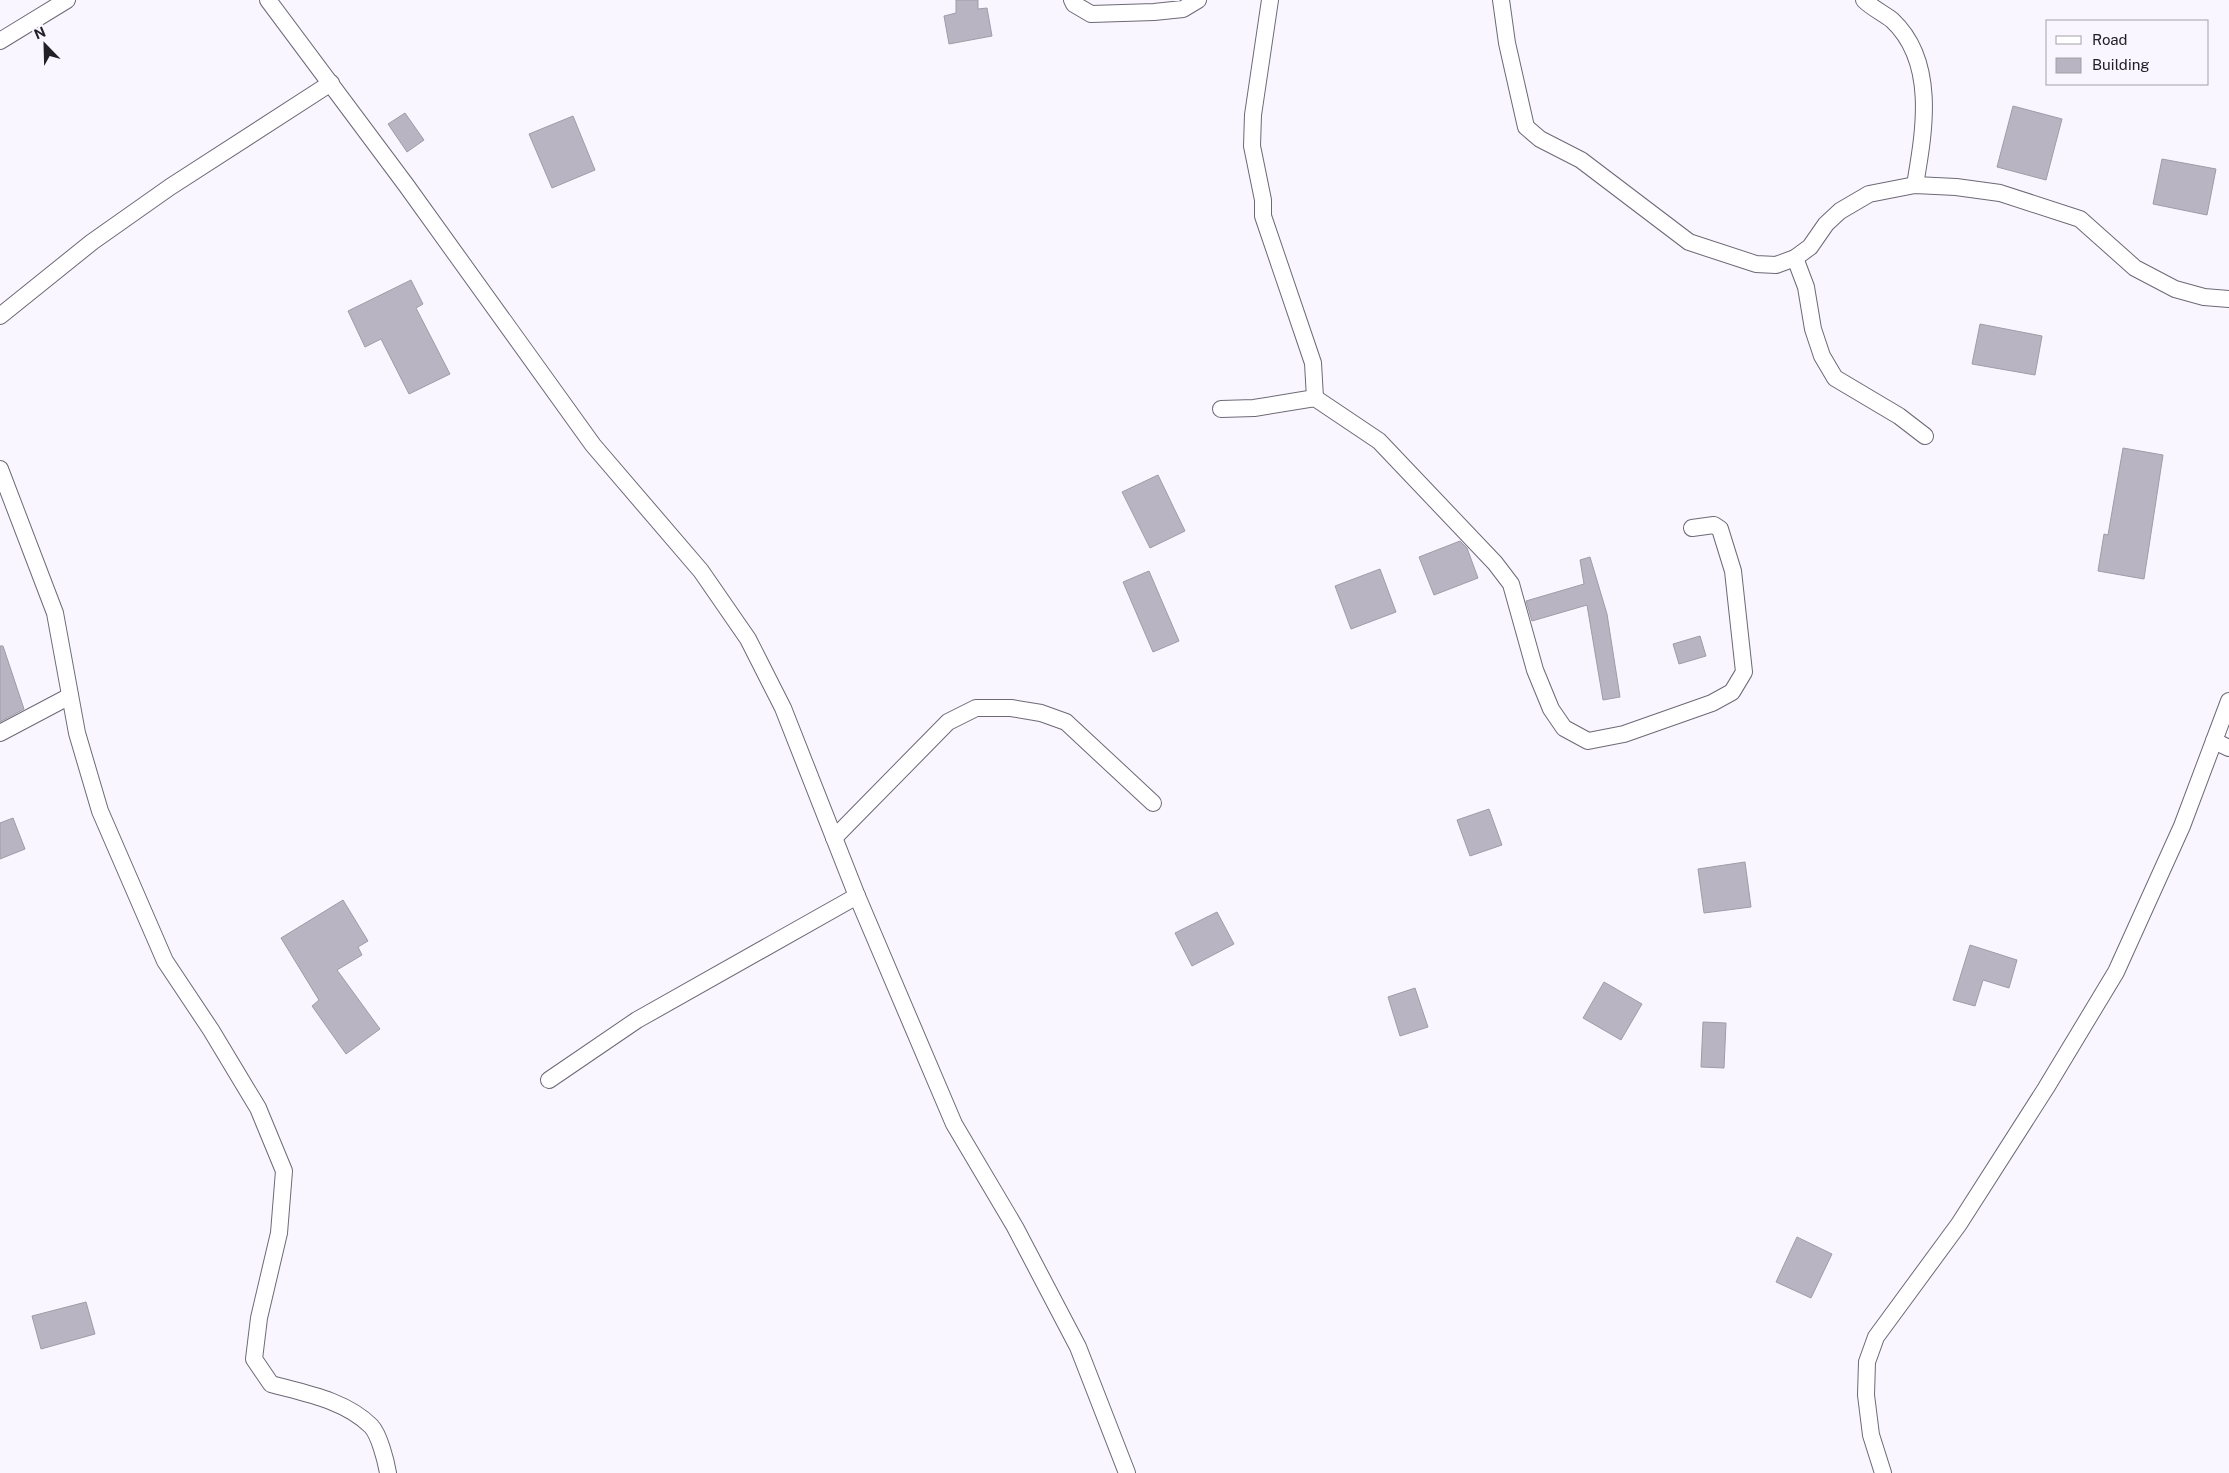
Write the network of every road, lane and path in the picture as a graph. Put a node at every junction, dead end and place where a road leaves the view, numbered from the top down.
1 (67, 0) edge
2 (268, 0) edge
3 (1072, 0) edge
4 (1198, 0) edge
5 (1270, 0) edge
6 (1501, 0) edge
7 (1864, 0) edge
8 (0, 40) edge
9 (331, 84) junction
10 (1915, 185) junction
11 (1795, 258) junction
12 (2229, 299) edge
13 (0, 316) edge
14 (1315, 398) junction
15 (1221, 409) dead end
16 (1925, 436) dead end
17 (0, 469) edge
18 (1692, 528) dead end
19 (70, 696) junction
20 (2229, 701) edge
21 (0, 733) edge
22 (2222, 744) edge
23 (1153, 803) dead end
24 (834, 838) junction
25 (857, 896) junction
26 (549, 1080) dead end
27 (388, 1473) edge
28 (1127, 1473) edge
29 (1883, 1473) edge

1 - 8 street
2 - 9 street
3 - 4 street
5 - 14 street
6 - 11 street
7 - 10 street
9 - 13 street
9 - 24 street
10 - 11 street
10 - 12 street
11 - 16 street
14 - 15 street
14 - 18 street
17 - 19 street
19 - 21 street
19 - 27 street
20 - 22 street
22 - 29 street
23 - 24 street
24 - 25 street
25 - 26 street
25 - 28 street

